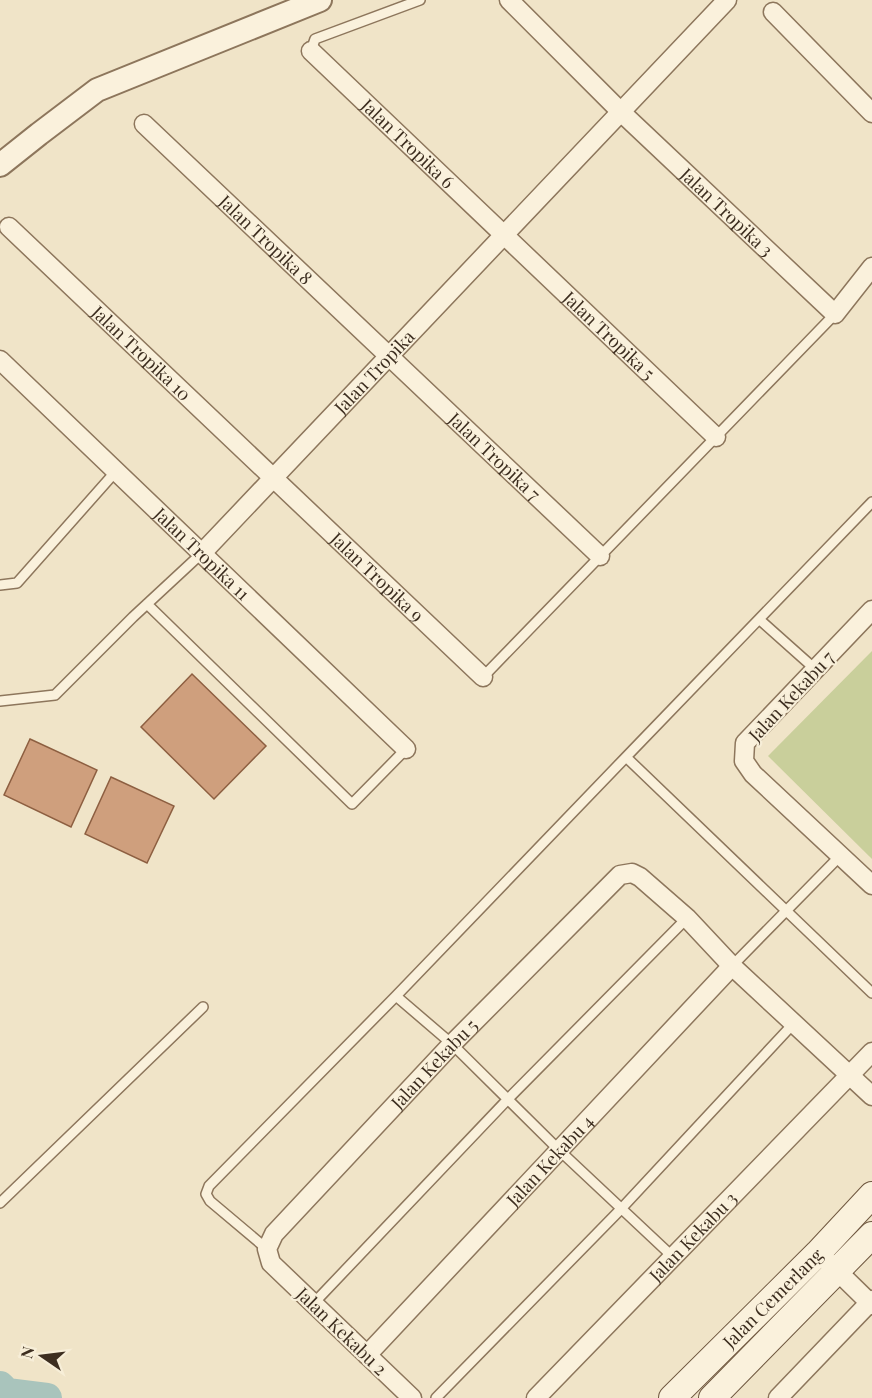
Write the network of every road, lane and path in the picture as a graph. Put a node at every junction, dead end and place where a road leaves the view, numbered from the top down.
1 (320, 0) edge
2 (420, 0) edge
3 (509, 0) edge
4 (726, 0) edge
5 (773, 12) dead end
6 (311, 51) joint
7 (621, 112) junction
8 (872, 113) edge
9 (144, 124) dead end
10 (0, 165) edge
11 (9, 227) dead end
12 (503, 235) junction
13 (872, 267) edge
14 (835, 314) junction
15 (389, 356) junction
16 (0, 360) edge
17 (716, 437) junction
18 (117, 470) junction
19 (273, 478) junction
20 (872, 502) edge
21 (202, 553) junction
22 (600, 556) junction
23 (0, 585) edge
24 (147, 604) junction
25 (872, 610) edge
26 (760, 620) junction
27 (815, 669) junction
28 (483, 677) joint
29 (0, 701) edge
30 (406, 749) joint
31 (626, 757) junction
32 (840, 856) junction
33 (872, 885) edge
34 (787, 910) junction
35 (687, 918) junction
36 (732, 966) junction
37 (872, 993) edge
38 (396, 996) junction
39 (203, 1006) dead end
40 (794, 1023) junction
41 (452, 1044) junction
42 (872, 1052) edge
43 (850, 1076) junction
44 (872, 1096) edge
45 (508, 1099) junction
46 (560, 1150) junction
47 (872, 1196) edge
48 (0, 1203) edge
49 (621, 1209) junction
50 (872, 1235) edge
51 (818, 1253) junction
52 (269, 1256) junction
53 (673, 1257) junction
54 (837, 1271) junction
55 (871, 1302) edge
56 (313, 1304) junction
57 (367, 1355) junction
58 (412, 1398) edge
59 (436, 1398) edge
60 (536, 1398) edge
61 (672, 1398) edge
62 (712, 1398) edge
63 (778, 1398) edge

1 - 10 street
2 - 6 lane
3 - 7 street, Jalan Tropika 3
4 - 7 street, Jalan Tropika
5 - 8 street
6 - 12 street, Jalan Tropika 6
7 - 12 street, Jalan Tropika
7 - 14 street, Jalan Tropika 3
9 - 15 street, Jalan Tropika 8
11 - 19 street, Jalan Tropika 10
12 - 15 street, Jalan Tropika
12 - 17 street, Jalan Tropika 5
13 - 14 street
14 - 17 lane
15 - 19 street, Jalan Tropika
15 - 22 street, Jalan Tropika 7
16 - 18 street, Jalan Tropika 11
17 - 22 lane
18 - 21 street, Jalan Tropika 11
18 - 23 lane
19 - 21 street, Jalan Tropika
19 - 28 street, Jalan Tropika 9
20 - 26 lane
21 - 24 lane, Jalan Tropika
21 - 30 street, Jalan Tropika 11
22 - 28 lane
24 - 29 lane, Jalan Tropika
24 - 30 lane
25 - 27 street, Jalan Kekabu 7
26 - 27 lane
26 - 31 lane
27 - 32 street, Jalan Kekabu 7
31 - 34 lane
31 - 38 lane
32 - 33 street, Jalan Kekabu 7
32 - 34 lane
34 - 36 lane
34 - 37 lane
35 - 36 street
35 - 41 street, Jalan Kekabu 5
35 - 45 lane
36 - 40 street
36 - 46 street, Jalan Kekabu 4
38 - 41 lane
38 - 52 lane
39 - 48 lane
40 - 43 street
40 - 49 lane
41 - 45 lane
41 - 52 street, Jalan Kekabu 5
42 - 43 street, Jalan Kekabu 3
43 - 44 street
43 - 53 street, Jalan Kekabu 3
45 - 46 lane
45 - 56 lane
46 - 49 lane
46 - 57 street, Jalan Kekabu 4
47 - 51 main road, Jalan Cemerlang
49 - 53 lane
49 - 59 lane
50 - 54 main road, Jalan Cemerlang
51 - 54 street
51 - 61 main road, Jalan Cemerlang
52 - 56 street, Jalan Kekabu 2
53 - 60 street, Jalan Kekabu 3
54 - 55 street
54 - 62 main road, Jalan Cemerlang
55 - 63 street
56 - 57 street, Jalan Kekabu 2
57 - 58 street, Jalan Kekabu 2

